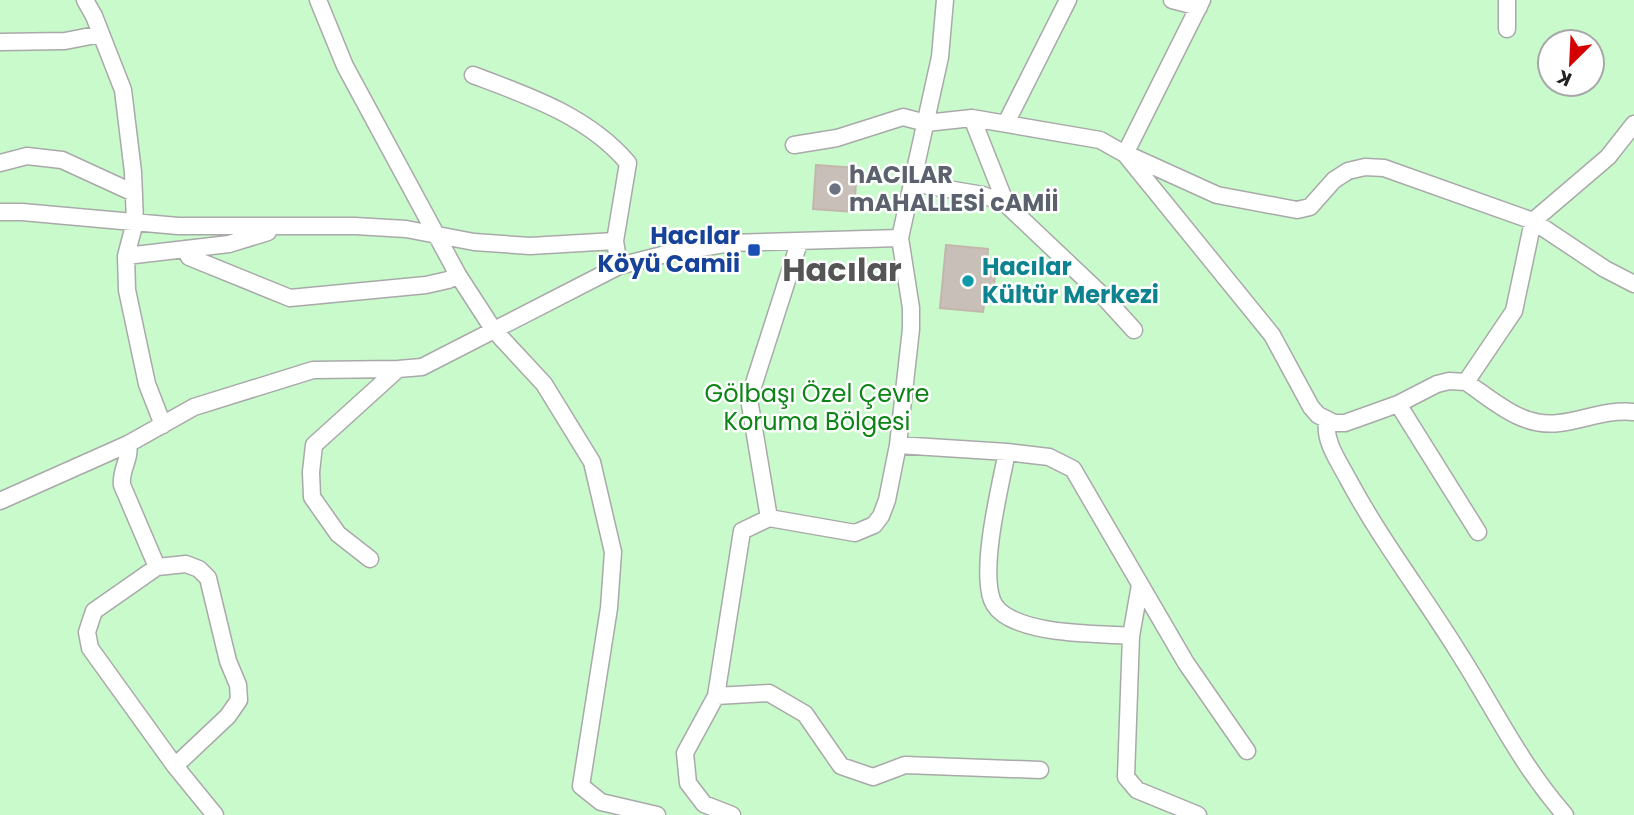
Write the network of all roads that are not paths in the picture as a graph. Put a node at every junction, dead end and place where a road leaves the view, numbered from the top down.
1 (85, 0) edge
2 (318, 0) edge
3 (946, 0) edge
4 (1068, 0) edge
5 (1172, 0) edge
6 (1507, 0) edge
7 (1200, 3) edge
8 (1507, 30) dead end
9 (101, 34) junction
10 (0, 42) edge
11 (473, 75) dead end
12 (972, 118) junction
13 (926, 123) junction
14 (1006, 123) junction
15 (1634, 124) edge
16 (794, 145) dead end
17 (1125, 153) junction
18 (0, 163) edge
19 (912, 183) junction
20 (134, 193) junction
21 (1006, 204) junction
22 (0, 212) edge
23 (1533, 221) junction
24 (135, 222) junction
25 (280, 228) junction
26 (435, 233) junction
27 (900, 238) junction
28 (614, 240) junction
29 (799, 243) junction
30 (185, 249) junction
31 (126, 256) junction
32 (619, 266) junction
33 (458, 275) junction
34 (1634, 284) edge
35 (493, 329) junction
36 (1134, 330) dead end
37 (398, 369) junction
38 (1466, 382) junction
39 (1398, 404) junction
40 (1634, 412) edge
41 (1327, 420) junction
42 (163, 425) junction
43 (128, 444) junction
44 (898, 445) junction
45 (1007, 452) junction
46 (0, 501) edge
47 (769, 518) junction
48 (1478, 532) dead end
49 (370, 559) dead end
50 (158, 567) junction
51 (1140, 585) junction
52 (1131, 636) junction
53 (716, 696) junction
54 (1247, 751) dead end
55 (175, 766) junction
56 (1040, 770) dead end
57 (215, 815) edge
58 (657, 815) edge
59 (732, 815) edge
60 (1198, 815) edge
61 (1565, 815) edge

1 - 9 street
2 - 26 street
3 - 13 street
4 - 14 street
5 - 7 street
6 - 8 street
7 - 17 street
9 - 10 street
9 - 20 street
11 - 28 street
12 - 13 street
12 - 14 street
12 - 21 street
13 - 16 street
13 - 19 street
14 - 17 street
15 - 23 street
17 - 23 street
17 - 41 street
18 - 20 street
19 - 21 street
19 - 27 street
20 - 24 street
21 - 36 street
22 - 24 street
23 - 34 street
23 - 38 street
24 - 25 street
24 - 31 street
25 - 26 street
25 - 30 street
26 - 28 street
26 - 33 street
27 - 29 street
27 - 44 street
28 - 32 street
29 - 32 street
29 - 47 street
30 - 31 street
30 - 33 street
31 - 42 street
32 - 35 street
33 - 35 street
35 - 37 street
35 - 58 street
37 - 42 street
37 - 49 street
38 - 39 street
38 - 40 street
39 - 41 street
39 - 48 street
41 - 61 street
42 - 43 street
43 - 46 street
43 - 50 street
44 - 45 street
44 - 47 street
45 - 51 street
45 - 52 street
47 - 53 street
50 - 55 street
50 - 55 street
51 - 52 street
51 - 54 street
52 - 60 street
53 - 56 street
53 - 59 street
55 - 57 street

